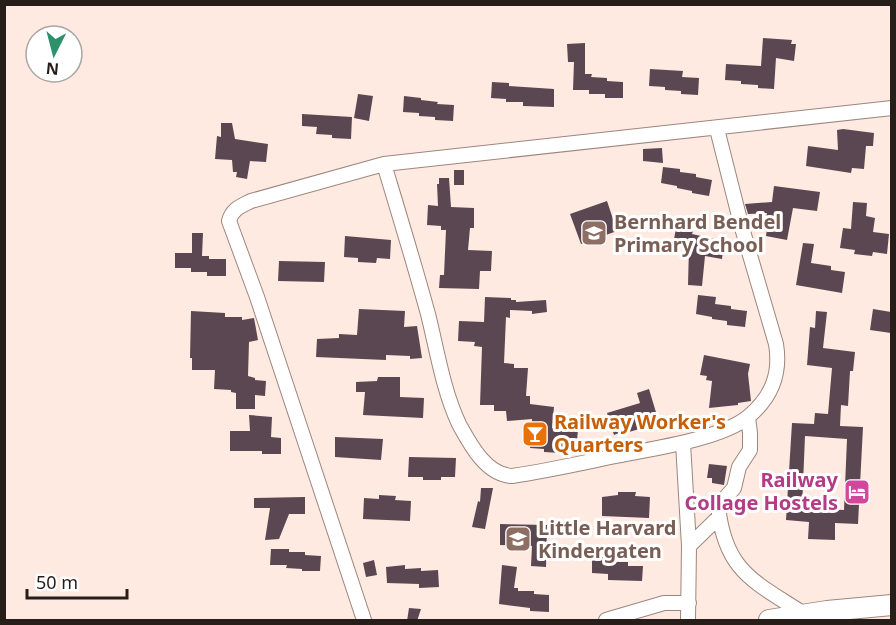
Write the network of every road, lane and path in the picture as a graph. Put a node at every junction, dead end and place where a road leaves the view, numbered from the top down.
1 (891, 108) edge
2 (717, 129) junction
3 (384, 164) junction
4 (748, 417) junction
5 (683, 443) junction
6 (719, 517) junction
7 (689, 546) junction
8 (689, 603) junction
9 (891, 605) edge
10 (804, 614) junction
11 (364, 621) edge
12 (606, 621) edge
13 (688, 621) edge
14 (769, 621) edge

1 - 2 street
2 - 3 street
2 - 4 street
3 - 5 street
3 - 11 street
4 - 5 street
4 - 6 street
5 - 7 street
6 - 7 street
6 - 10 street
7 - 8 street
8 - 12 street
8 - 13 street
9 - 10 street
10 - 14 street

